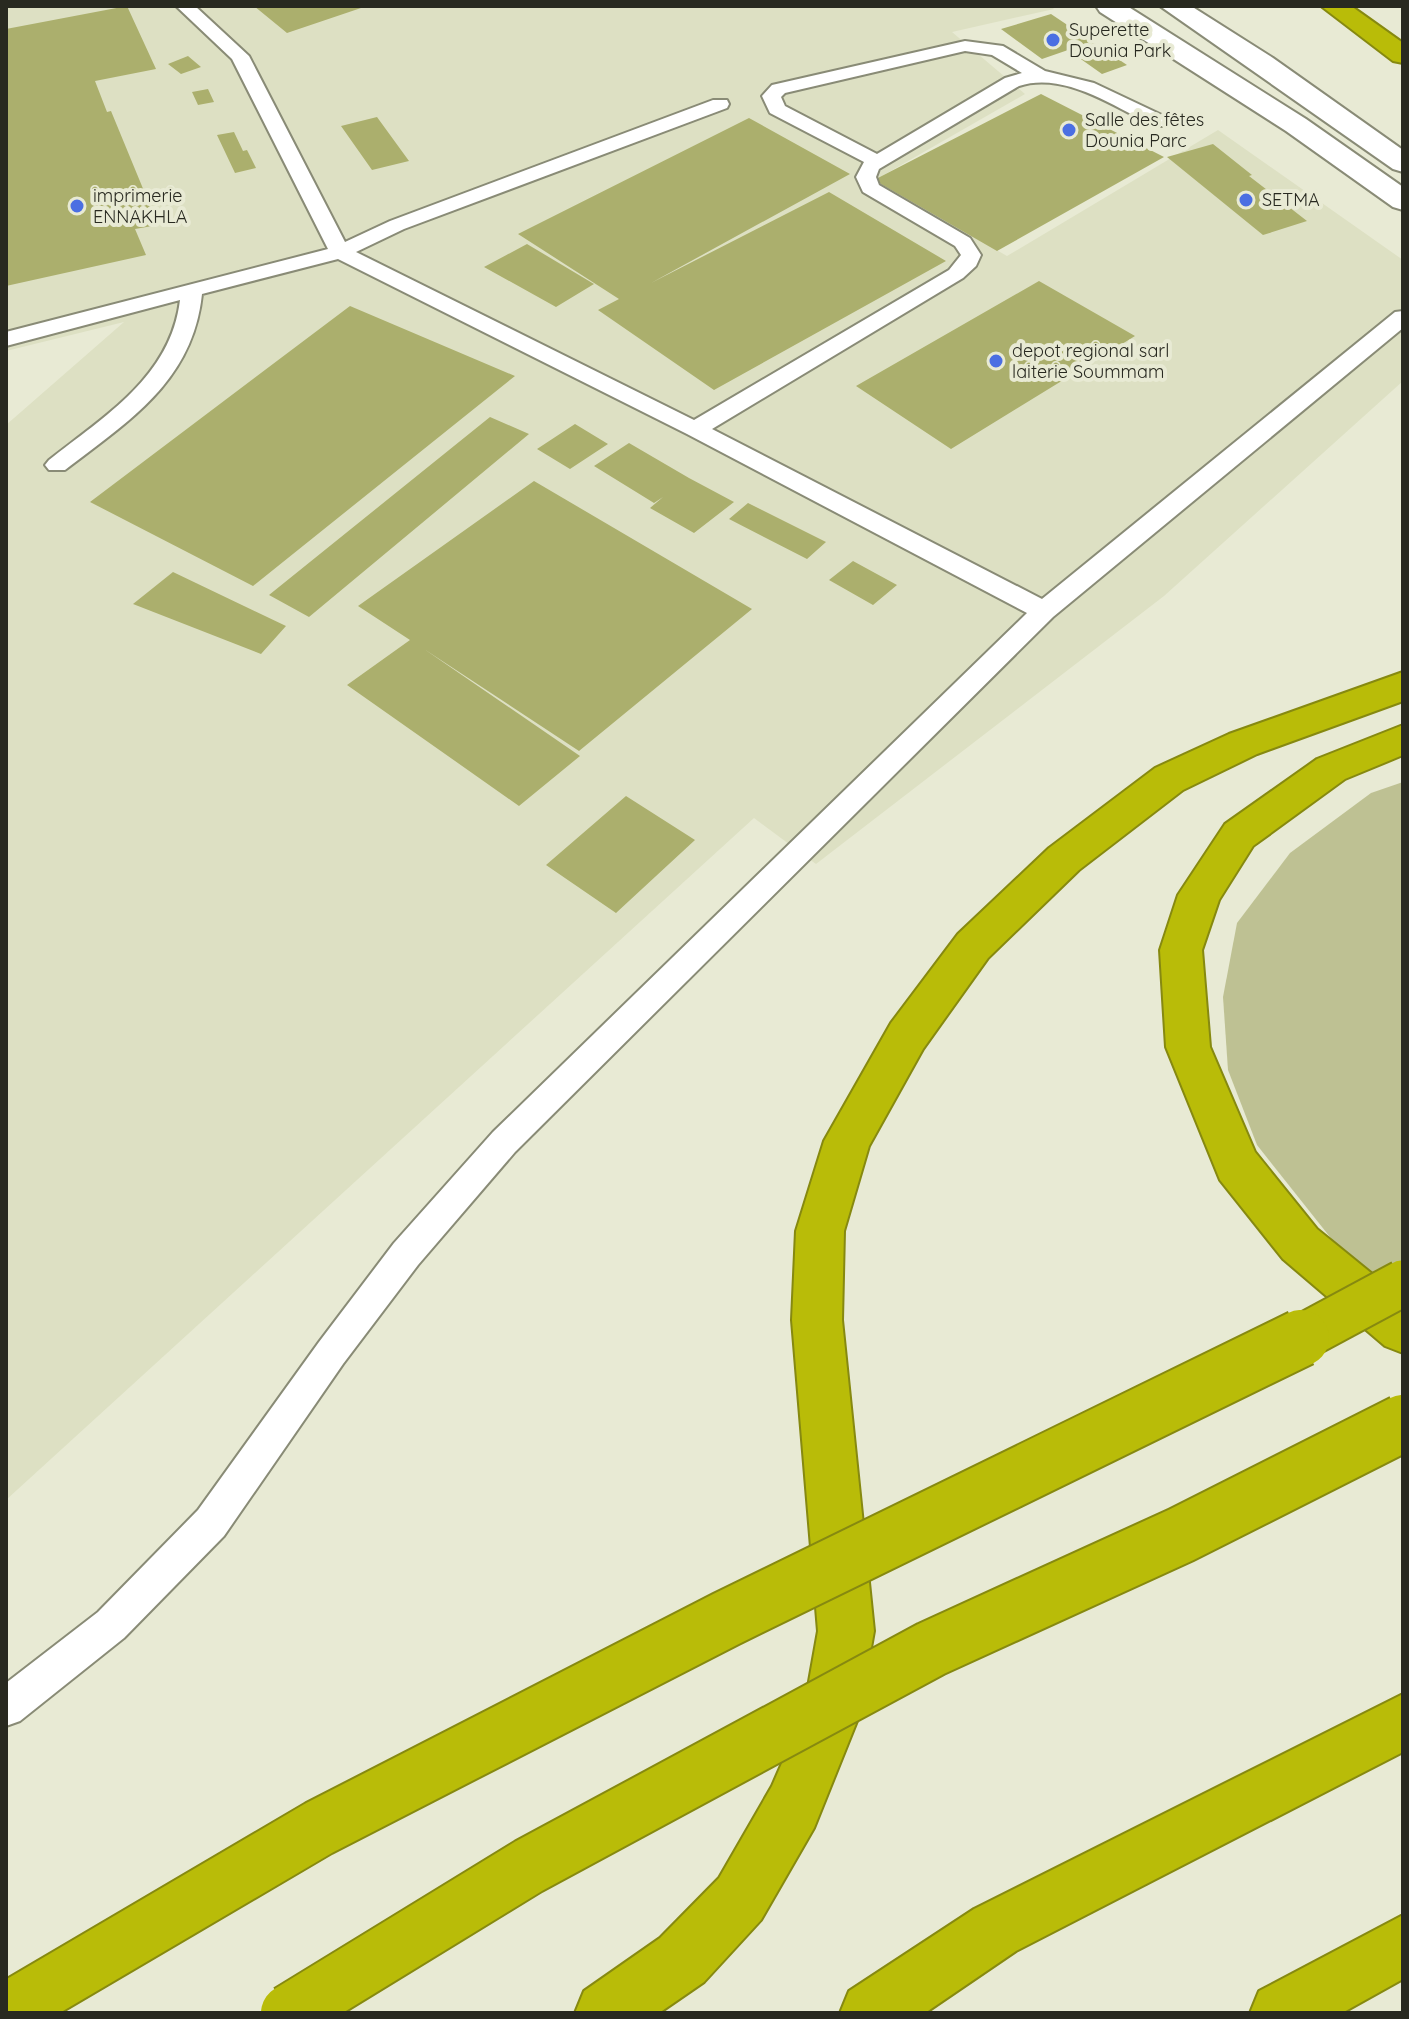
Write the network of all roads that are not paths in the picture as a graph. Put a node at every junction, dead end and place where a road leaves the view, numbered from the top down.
1 (185, 6) edge
2 (1109, 6) edge
3 (1173, 6) edge
4 (1334, 6) edge
5 (1403, 55) edge
6 (1039, 75) junction
7 (720, 104) dead end
8 (1161, 122) dead end
9 (878, 162) junction
10 (1403, 163) edge
11 (1403, 201) edge
12 (340, 252) junction
13 (192, 292) junction
14 (1403, 317) edge
15 (6, 339) edge
16 (695, 429) junction
17 (57, 465) dead end
18 (1044, 611) junction
19 (1403, 686) edge
20 (1403, 739) edge
21 (1403, 1283) edge
22 (1403, 1330) edge
23 (1403, 1423) edge
24 (6, 1707) edge
25 (1403, 1722) edge
26 (1403, 1945) edge
27 (6, 2012) edge
28 (289, 2013) edge
29 (606, 2013) edge
30 (871, 2013) edge
31 (1281, 2013) edge

1 - 12 lane
2 - 11 main road
3 - 10 main road
4 - 5 highway
6 - 8 lane
6 - 9 lane
6 - 9 lane
7 - 12 lane
9 - 16 lane
12 - 13 lane
12 - 16 lane
13 - 15 lane
13 - 17 lane
14 - 18 lane
16 - 18 lane
18 - 24 lane
19 - 29 highway
20 - 22 highway
21 - 27 highway, bridge
23 - 28 highway, bridge
25 - 30 highway
26 - 31 highway

